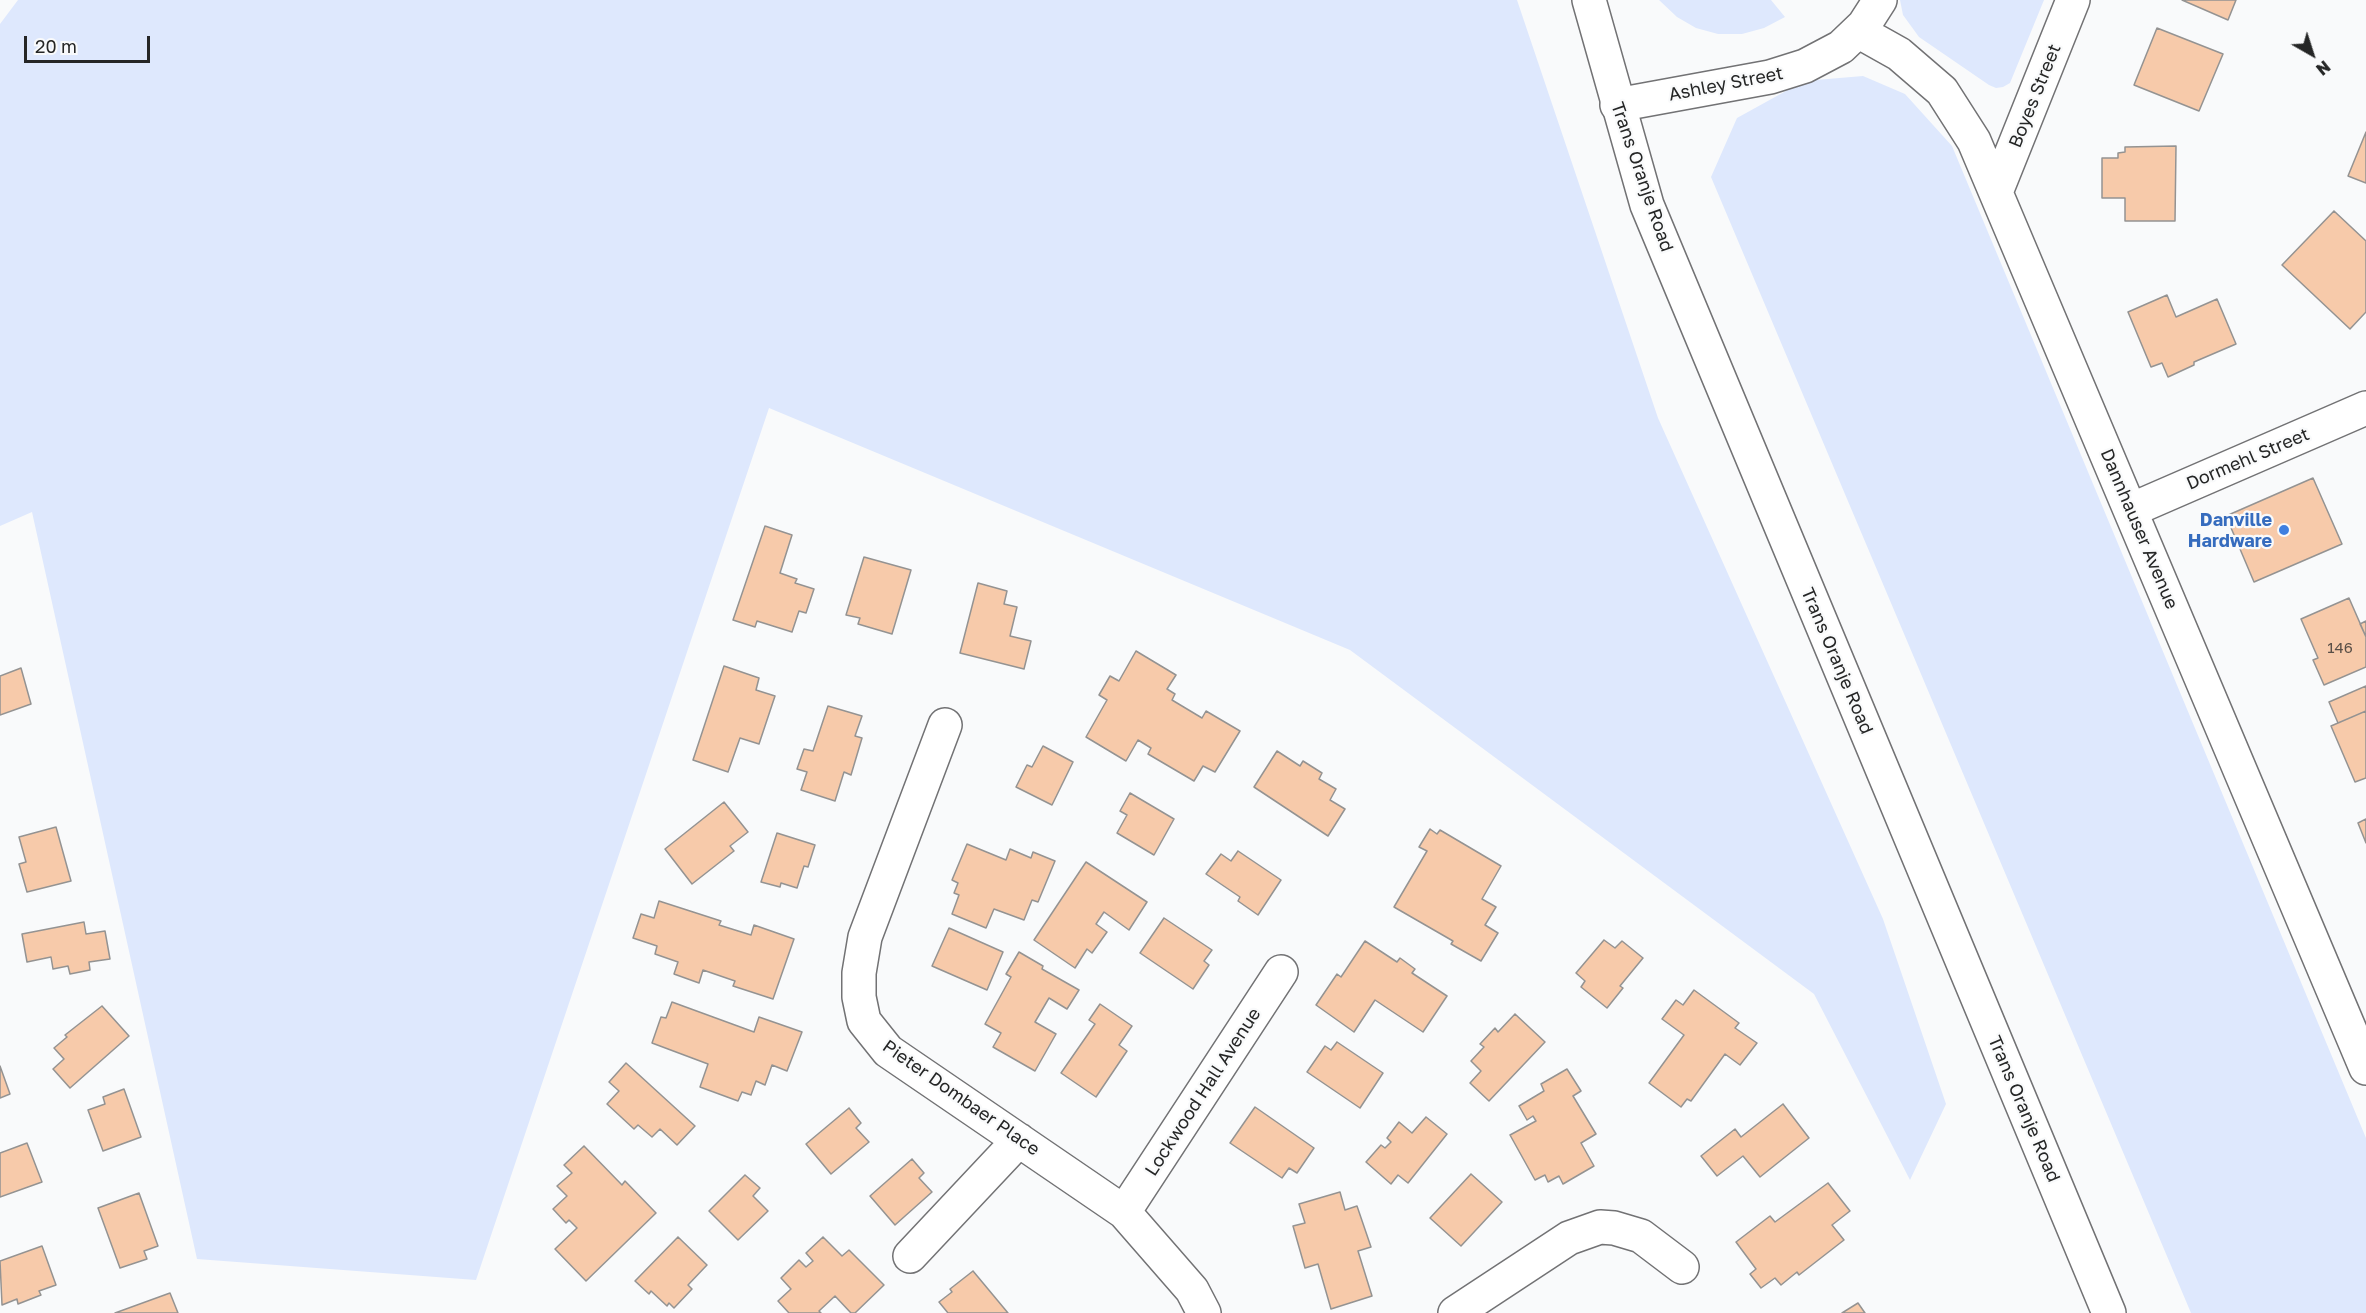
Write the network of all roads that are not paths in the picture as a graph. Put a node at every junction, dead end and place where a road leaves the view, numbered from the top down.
1 (1589, 0) edge
2 (1880, 0) edge
3 (2073, 0) edge
4 (1858, 31) junction
5 (1617, 105) junction
6 (1996, 192) junction
7 (2366, 408) edge
8 (2131, 510) junction
9 (945, 725) dead end
10 (1281, 972) dead end
11 (2366, 1068) edge
12 (1019, 1140) junction
13 (1124, 1212) junction
14 (910, 1256) dead end
15 (1682, 1267) dead end
16 (1204, 1313) edge
17 (1455, 1313) edge
18 (2109, 1313) edge

1 - 5 street, Trans Oranje Road
2 - 4 street, Ashley Street
3 - 6 street, Boyes Street
4 - 5 street, Ashley Street
4 - 6 street, Dannhauser Avenue
5 - 18 street, Trans Oranje Road
6 - 8 street, Dannhauser Avenue
7 - 8 street, Dormehl Street
8 - 11 street, Dannhauser Avenue
9 - 12 street, Pieter Dombaer Place
10 - 13 street, Lockwood Hall Avenue
12 - 13 street, Pieter Dombaer Place
12 - 14 street
13 - 16 street, Pieter Dombaer Place
15 - 17 street

